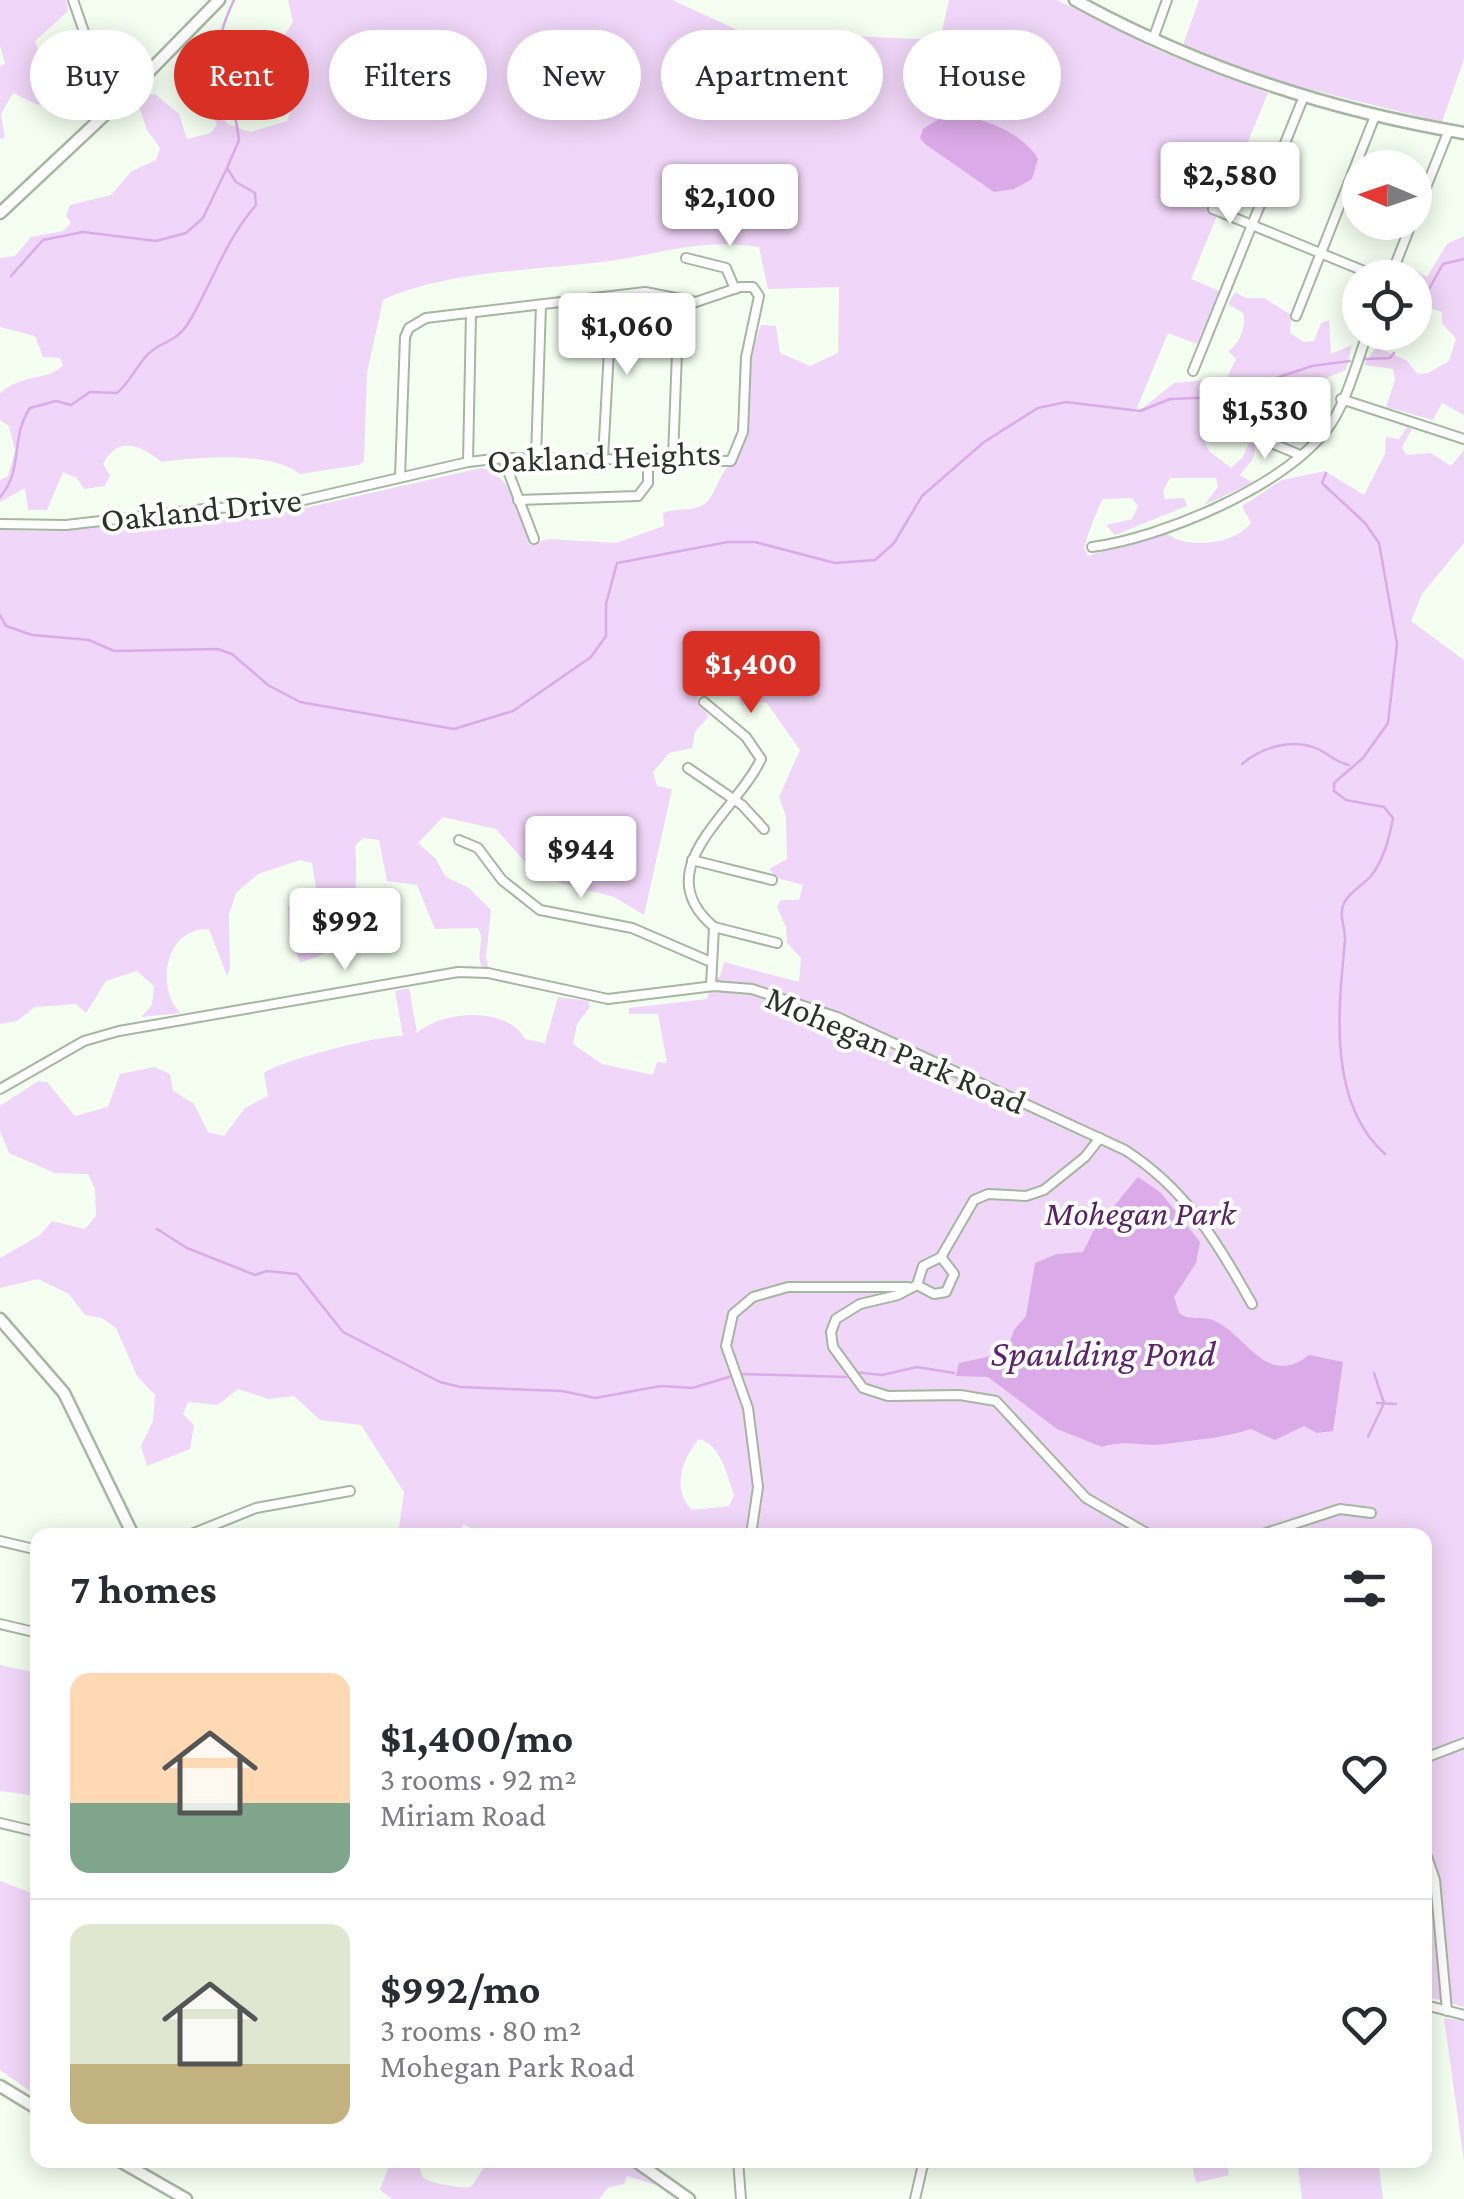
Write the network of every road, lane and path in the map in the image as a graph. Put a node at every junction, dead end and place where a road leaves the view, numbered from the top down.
1 (73, 0) edge
2 (219, 0) edge
3 (1075, 0) edge
4 (1105, 0) edge
5 (1167, 0) edge
6 (1100, 14) junction
7 (1153, 40) junction
8 (1304, 96) junction
9 (1375, 116) junction
10 (95, 125) junction
11 (1449, 130) junction
12 (1464, 133) edge
13 (1432, 172) edge
14 (1213, 209) dead end
15 (0, 213) edge
16 (1252, 224) junction
17 (1319, 252) junction
18 (686, 258) dead end
19 (1342, 262) edge
20 (735, 288) junction
21 (612, 296) junction
22 (679, 300) junction
23 (541, 305) junction
24 (471, 313) junction
25 (1296, 316) dead end
26 (1361, 350) edge
27 (1193, 371) dead end
28 (1341, 399) junction
29 (1245, 432) dead end
30 (1464, 439) edge
31 (1300, 455) junction
32 (536, 457) junction
33 (674, 457) junction
34 (503, 458) junction
35 (603, 458) junction
36 (648, 459) junction
37 (468, 462) junction
38 (400, 478) junction
39 (518, 500) junction
40 (0, 524) edge
41 (534, 539) dead end
42 (1092, 547) dead end
43 (704, 702) dead end
44 (688, 768) dead end
45 (735, 800) junction
46 (764, 828) dead end
47 (459, 840) dead end
48 (692, 860) junction
49 (772, 880) dead end
50 (714, 927) junction
51 (778, 943) dead end
52 (711, 962) junction
53 (712, 986) junction
54 (0, 1089) edge
55 (1100, 1138) junction
56 (942, 1258) junction
57 (912, 1286) junction
58 (1252, 1304) dead end
59 (0, 1319) edge
60 (350, 1491) dead end
61 (1371, 1513) dead end
62 (130, 1528) edge
63 (206, 1528) edge
64 (751, 1528) edge
65 (1138, 1528) edge
66 (1282, 1528) edge
67 (0, 1541) edge
68 (30, 1548) edge
69 (0, 1624) edge
70 (30, 1631) edge
71 (1464, 1743) edge
72 (1432, 1755) edge
73 (0, 1823) edge
74 (30, 1830) edge
75 (1432, 1874) edge
76 (1432, 2007) edge
77 (1447, 2012) junction
78 (1464, 2015) edge
79 (0, 2086) edge
80 (30, 2104) edge
81 (132, 2168) edge
82 (645, 2168) edge
83 (738, 2168) edge
84 (922, 2168) edge
85 (186, 2199) edge
86 (689, 2199) edge
87 (740, 2199) edge
88 (915, 2199) edge

1 - 10 street
2 - 10 main road
3 - 6 main road
4 - 6 street
5 - 7 street
6 - 7 main road
7 - 8 main road
8 - 9 main road
8 - 16 street
9 - 11 main road
9 - 17 street
10 - 15 main road
11 - 12 main road
11 - 13 street
14 - 16 street
16 - 17 street
16 - 27 street
17 - 19 street
17 - 25 street
18 - 20 street
20 - 22 street
20 - 33 street, Oakland Heights
21 - 22 street
21 - 23 street
21 - 35 street
22 - 33 street
23 - 24 street
23 - 32 street
24 - 37 street
24 - 38 street
26 - 28 street
28 - 30 street
28 - 31 street
29 - 31 street
31 - 42 street
32 - 34 street, Oakland Heights
32 - 35 street, Oakland Heights
33 - 36 street, Oakland Heights
34 - 37 street, Oakland Heights
34 - 39 street
35 - 36 street, Oakland Heights
36 - 39 street
37 - 38 street, Oakland Heights
38 - 40 street, Oakland Drive
39 - 41 street
43 - 45 street
44 - 45 street
45 - 46 street
45 - 48 street
47 - 52 street
48 - 49 street
48 - 50 street
50 - 51 street
50 - 52 street
52 - 53 street
53 - 54 street, Mohegan Park Road
53 - 55 street, Mohegan Park Road
55 - 56 street
55 - 58 street, Mohegan Park Road
56 - 57 street
56 - 57 street
57 - 64 street
57 - 65 street
59 - 62 main road
60 - 63 street
61 - 66 street
67 - 68 street
69 - 70 street
71 - 72 street
73 - 74 street
75 - 77 street
76 - 77 street
77 - 78 street
79 - 80 main road
81 - 85 main road
82 - 86 main road
83 - 87 street
84 - 88 street

